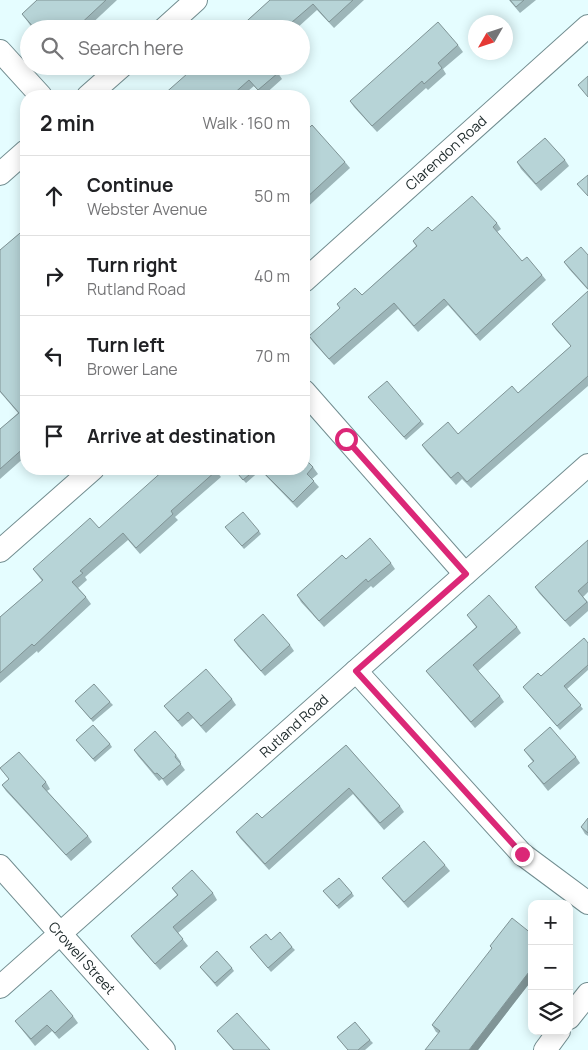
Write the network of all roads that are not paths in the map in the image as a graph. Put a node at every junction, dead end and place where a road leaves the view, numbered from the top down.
1 (196, 0) edge
2 (174, 20) edge
3 (588, 26) edge
4 (0, 51) edge
5 (20, 73) edge
6 (22, 75) edge
7 (112, 75) edge
8 (36, 90) edge
9 (95, 90) edge
10 (20, 156) edge
11 (0, 174) edge
12 (310, 276) edge
13 (310, 398) edge
14 (588, 465) edge
15 (86, 475) edge
16 (0, 551) edge
17 (466, 574) junction
18 (356, 671) junction
19 (0, 866) edge
20 (588, 904) edge
21 (60, 934) junction
22 (0, 987) edge
23 (588, 994) edge
24 (573, 1013) edge
25 (556, 1035) edge
26 (164, 1050) edge
27 (544, 1050) edge

1 - 2 street
3 - 12 street, Clarendon Road
4 - 5 street
6 - 8 street
7 - 9 street
10 - 11 street
13 - 17 street
14 - 17 street, Rutland Road
15 - 16 street
17 - 18 street, Rutland Road
18 - 20 street
18 - 21 street, Rutland Road
19 - 21 street, Crowell Street
21 - 22 street, Rutland Road
21 - 26 street, Crowell Street
23 - 24 street
25 - 27 street

